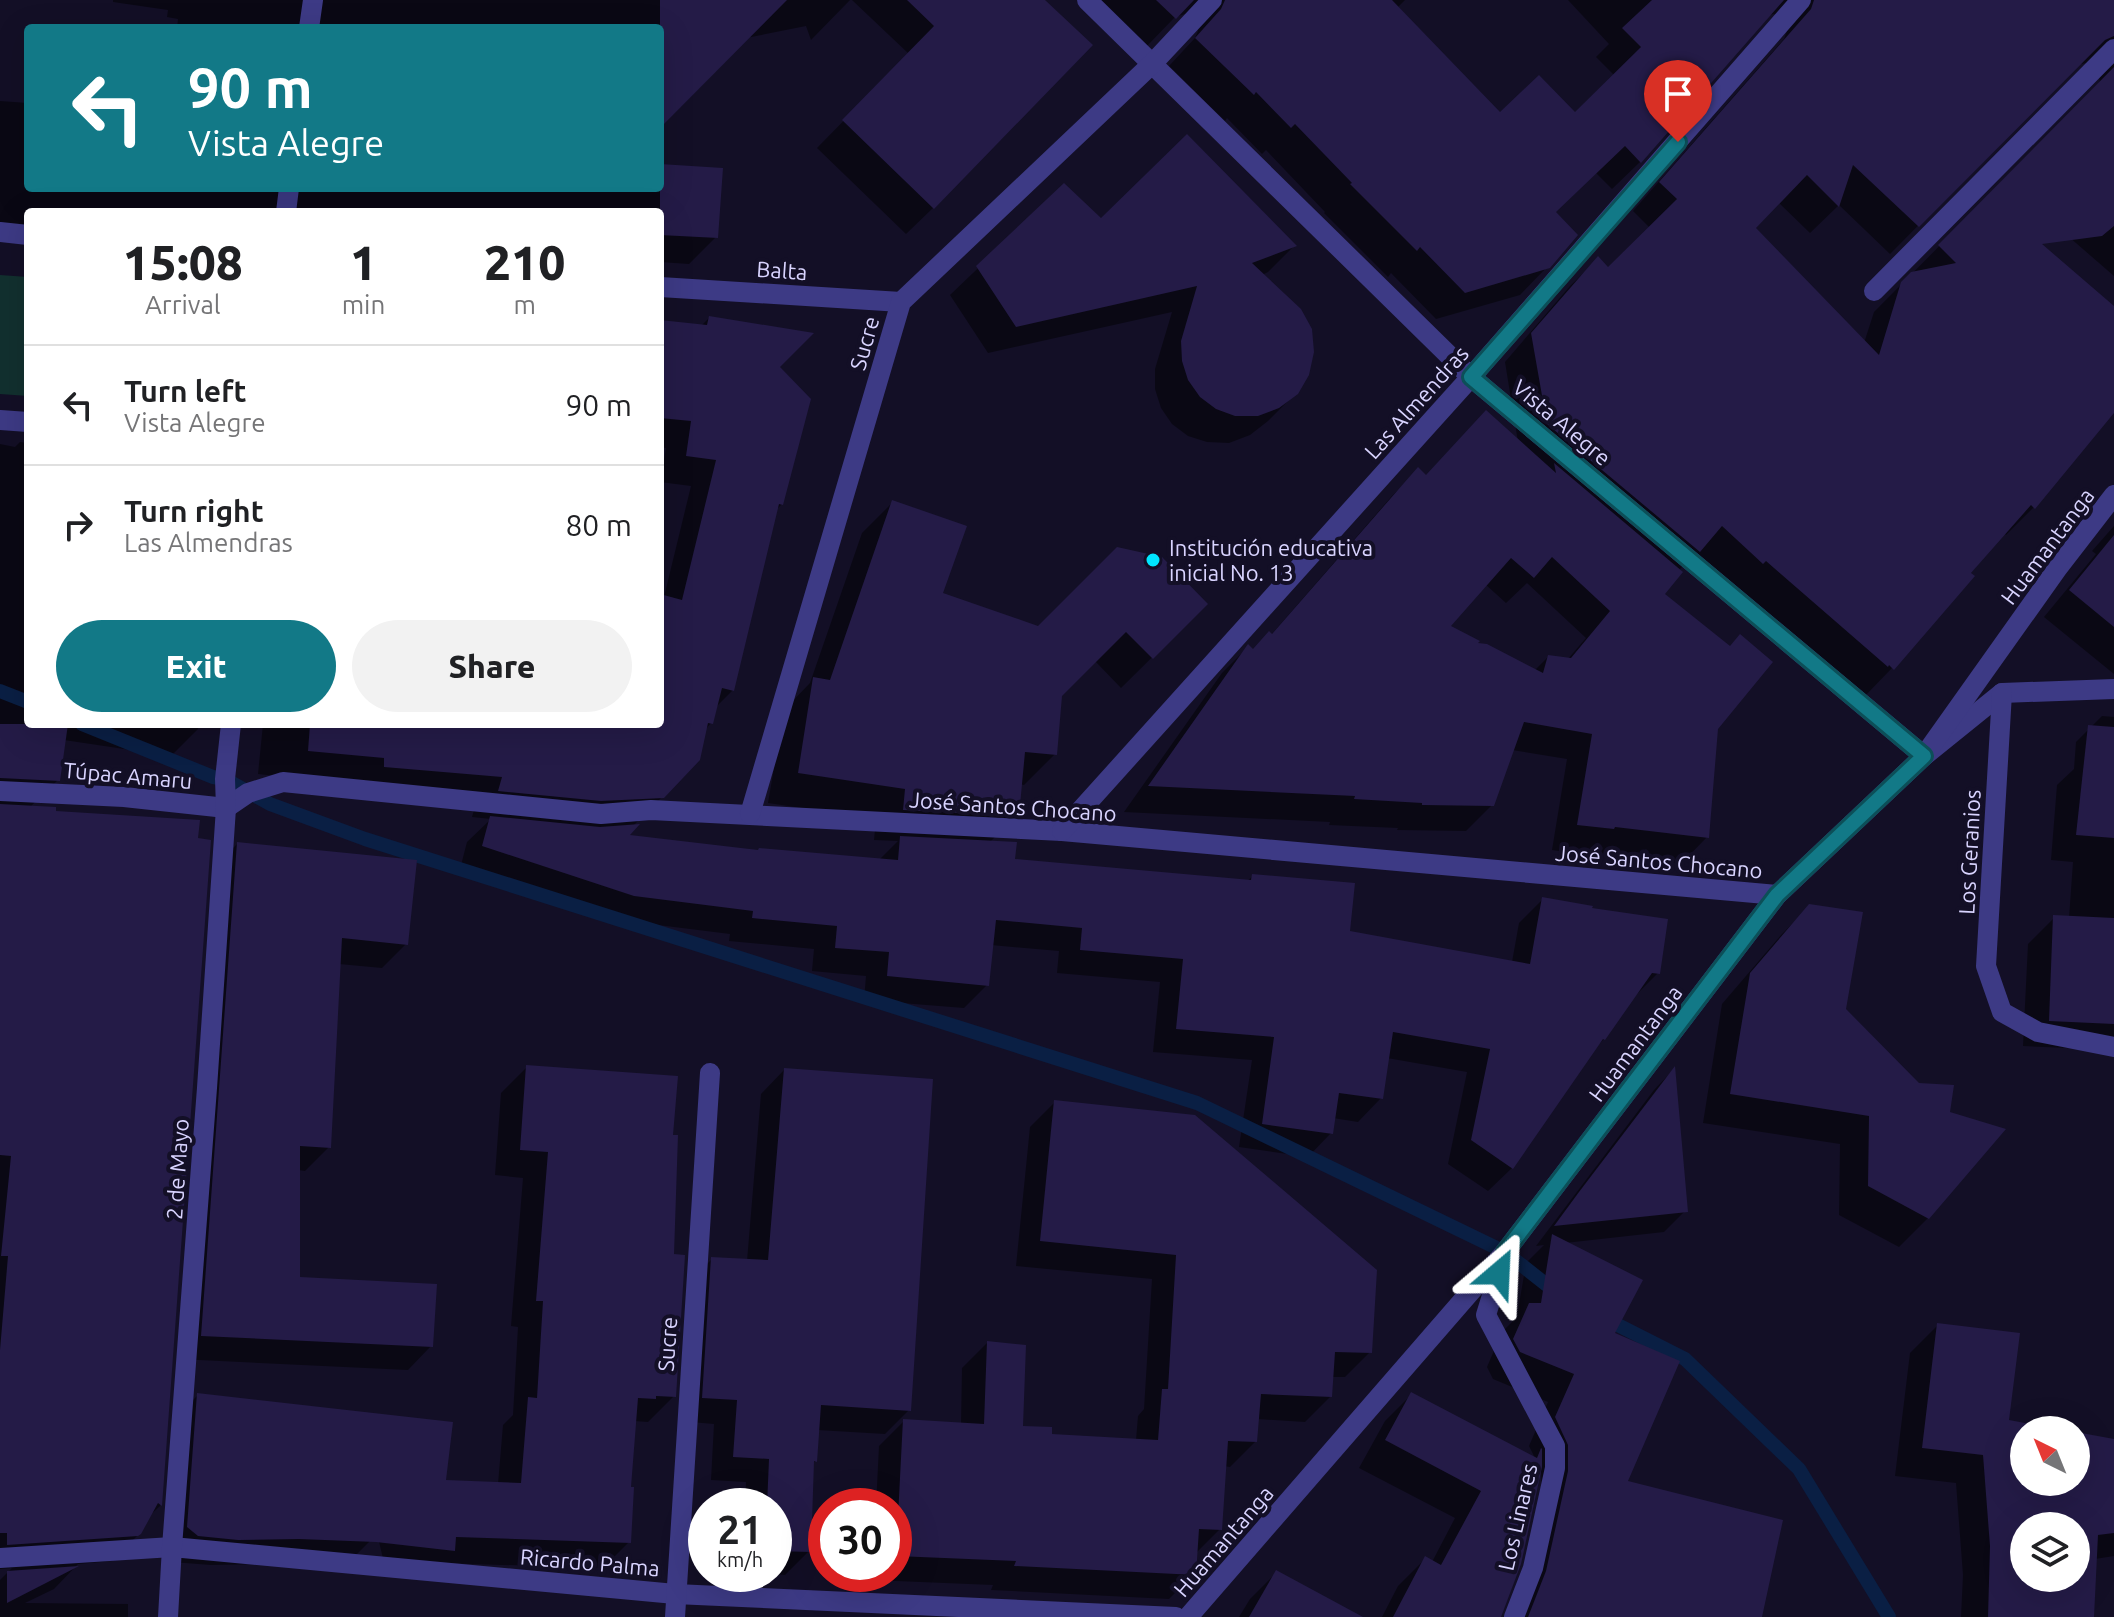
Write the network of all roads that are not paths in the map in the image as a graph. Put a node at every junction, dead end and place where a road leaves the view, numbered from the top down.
1 (313, 0) edge
2 (1087, 0) edge
3 (1212, 0) edge
4 (1801, 0) edge
5 (310, 24) edge
6 (2114, 49) edge
7 (1153, 63) junction
8 (0, 232) edge
9 (24, 235) edge
10 (664, 287) edge
11 (1874, 291) dead end
12 (901, 302) junction
13 (1471, 377) junction
14 (0, 420) edge
15 (24, 422) edge
16 (2114, 495) edge
17 (2114, 689) edge
18 (2002, 693) junction
19 (231, 728) edge
20 (1924, 756) junction
21 (0, 791) edge
22 (226, 808) junction
23 (750, 814) junction
24 (1062, 831) junction
25 (1777, 895) junction
26 (2114, 1047) edge
27 (710, 1073) dead end
28 (1505, 1252) junction
29 (172, 1547) junction
30 (0, 1558) edge
31 (675, 1594) junction
32 (168, 1617) edge
33 (675, 1617) edge
34 (1176, 1617) edge
35 (1188, 1617) edge
36 (1514, 1617) edge

1 - 5 street
2 - 7 street, Vista Alegre
3 - 7 street, Sucre
4 - 13 street, Las Almendras
6 - 11 street
7 - 12 street, Sucre
7 - 13 street, Vista Alegre
8 - 9 street
10 - 12 street, Balta
12 - 23 street, Sucre
13 - 20 street, Vista Alegre
13 - 24 street, Las Almendras
14 - 15 street
16 - 20 street, Huamantanga
17 - 18 street
18 - 20 street
18 - 26 street, Los Geranios
19 - 22 street, 2 de Mayo
20 - 25 street, Huamantanga
21 - 22 street, Túpac Amaru
22 - 23 street, José Santos Chocano
22 - 29 street, 2 de Mayo
23 - 24 street, José Santos Chocano
24 - 25 street, José Santos Chocano
25 - 28 street, Huamantanga
27 - 31 street, Sucre
28 - 35 street, Huamantanga
28 - 36 street, Los Linares
29 - 30 street, Ricardo Palma
29 - 31 street, Ricardo Palma
29 - 32 street, 2 de Mayo
31 - 33 street, Sucre
31 - 34 street, Ricardo Palma

